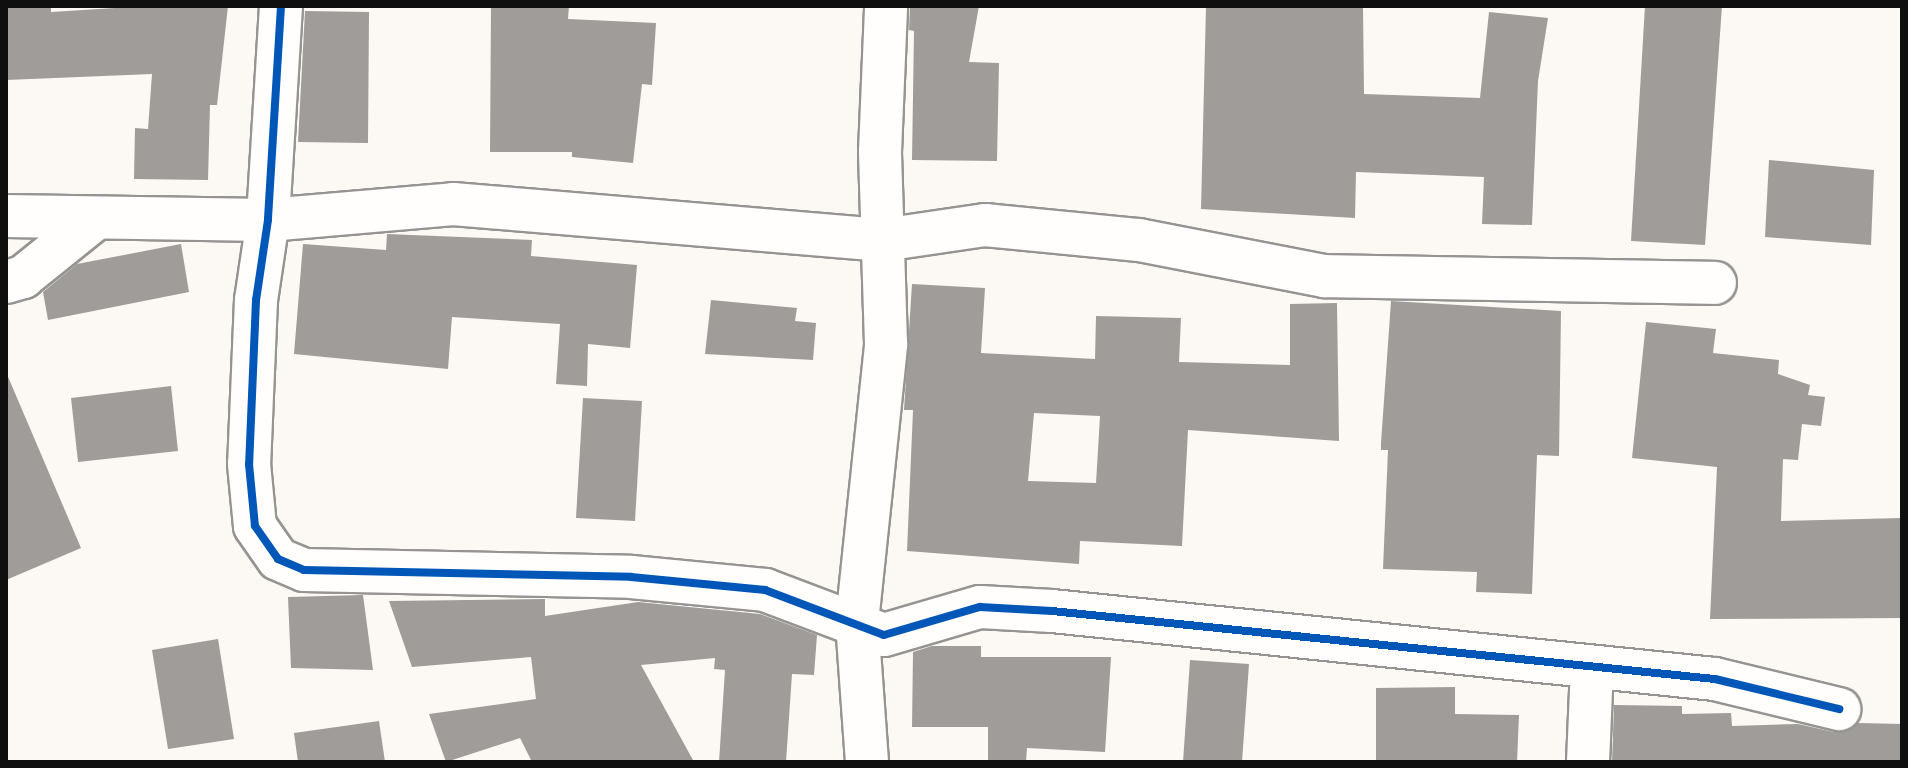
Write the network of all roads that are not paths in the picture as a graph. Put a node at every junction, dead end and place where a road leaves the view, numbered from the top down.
1 (281, 6) edge
2 (886, 6) edge
3 (6, 216) edge
4 (94, 220) junction
5 (268, 220) junction
6 (883, 240) junction
7 (6, 282) edge
8 (1715, 283) dead end
9 (857, 622) junction
10 (1592, 667) junction
11 (1839, 709) dead end
12 (867, 762) edge
13 (1588, 762) edge

1 - 5 street
2 - 6 street
3 - 4 street
4 - 5 street
4 - 7 street
5 - 6 street
5 - 9 street
6 - 8 street
6 - 9 street
9 - 10 street
9 - 12 street
10 - 11 street
10 - 13 street

